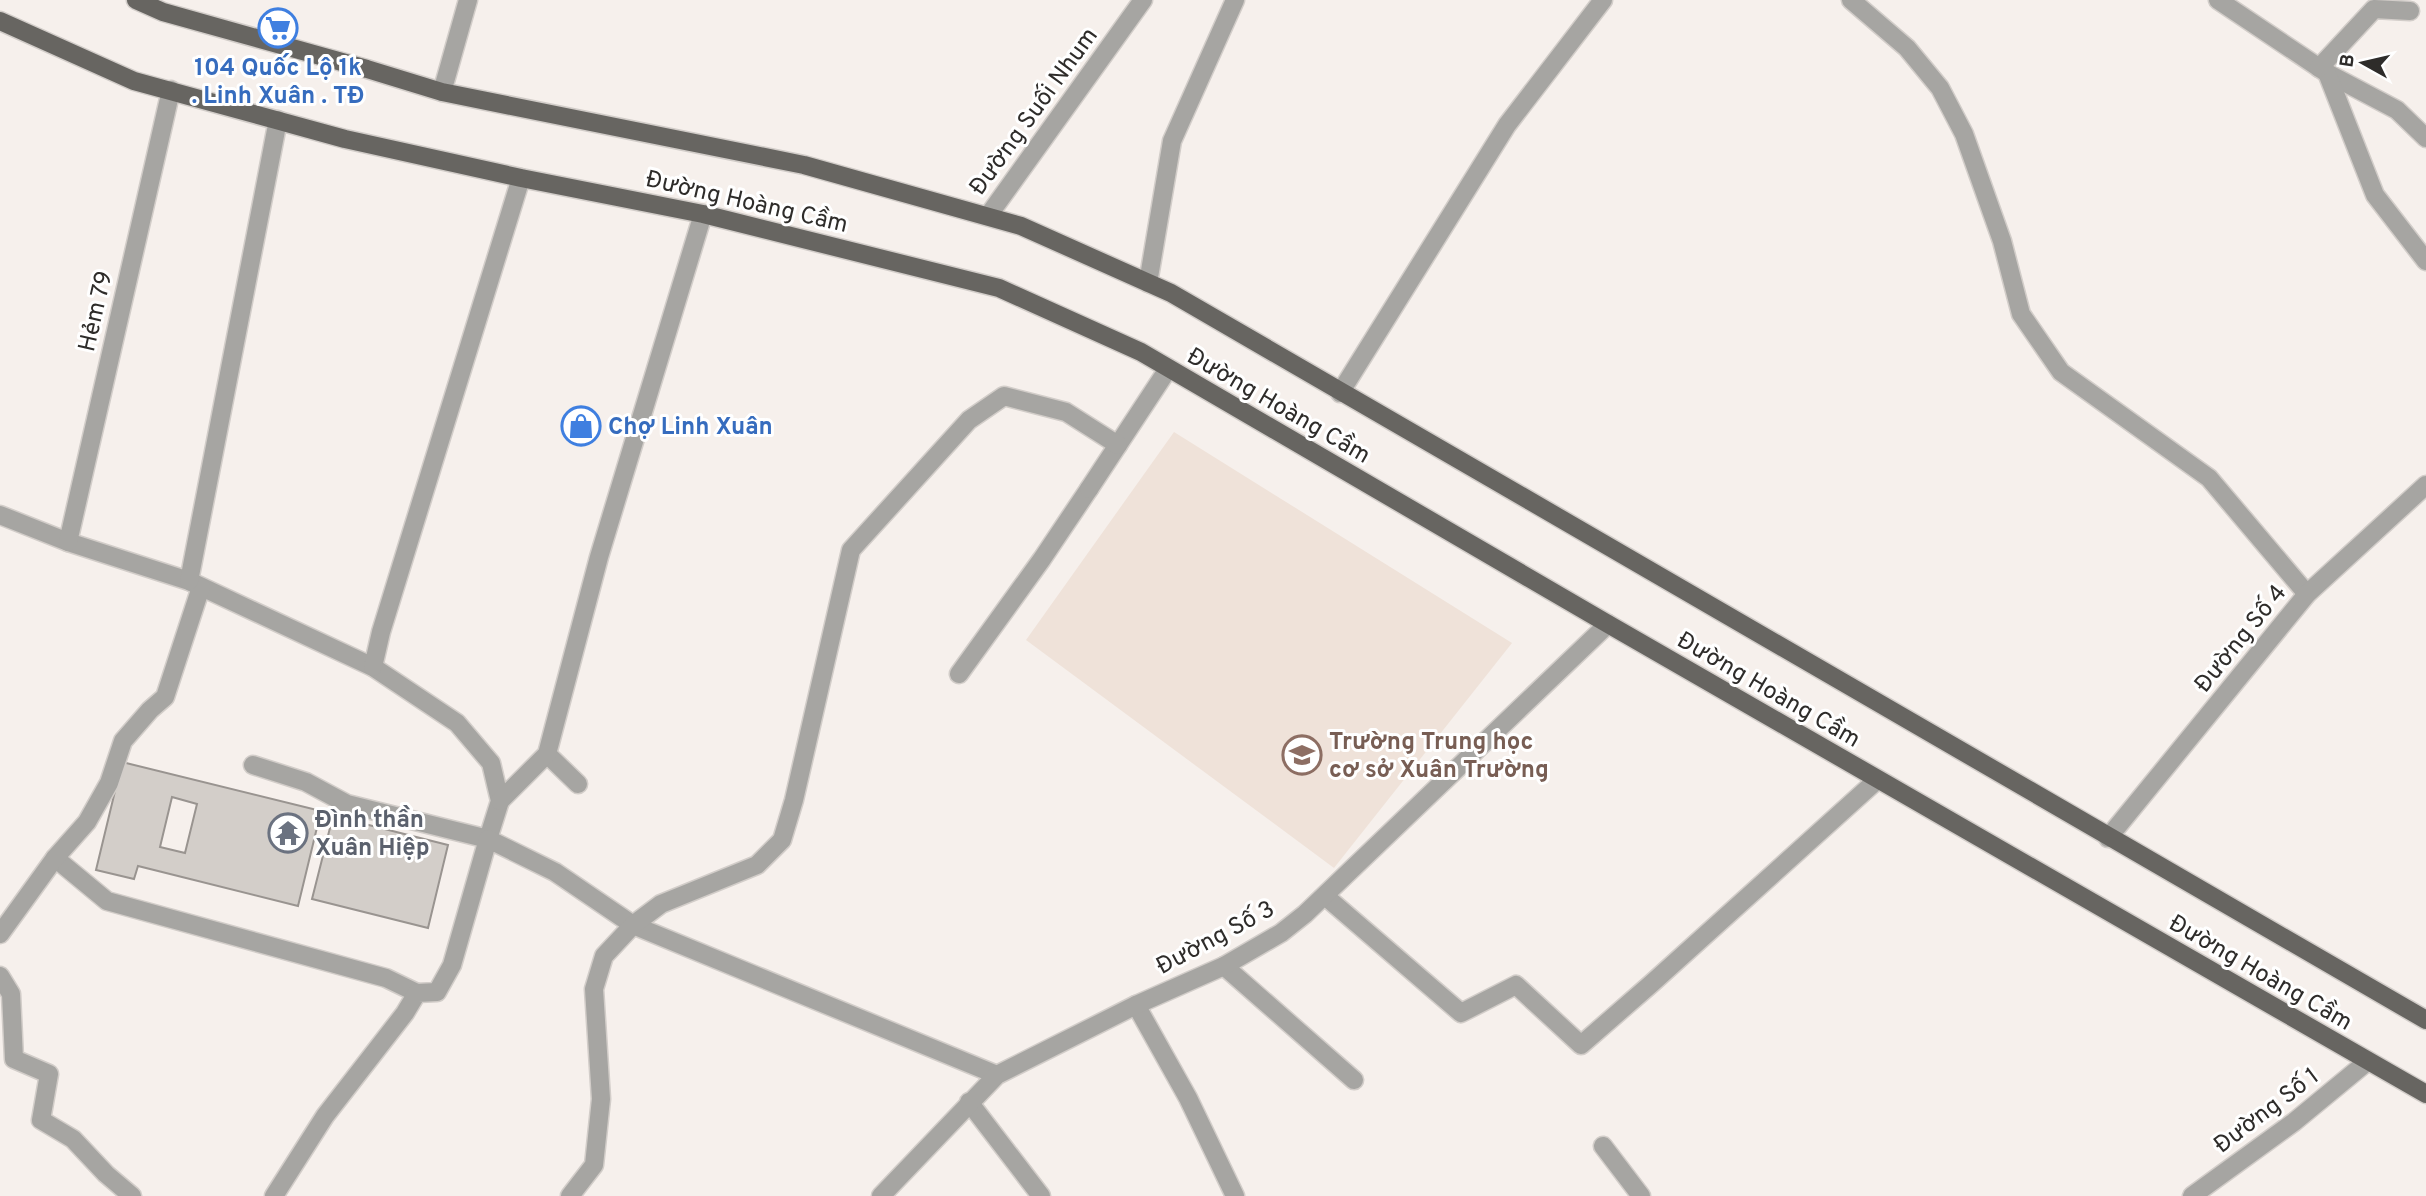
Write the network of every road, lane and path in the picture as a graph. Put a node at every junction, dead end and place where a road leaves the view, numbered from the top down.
1 (136, 0) edge
2 (468, 0) edge
3 (1143, 0) edge
4 (1235, 0) edge
5 (1603, 0) edge
6 (1851, 0) edge
7 (2218, 0) edge
8 (2410, 11) dead end
9 (0, 21) edge
10 (2323, 71) junction
11 (171, 90) junction
12 (442, 92) junction
13 (278, 120) junction
14 (2426, 138) edge
15 (521, 178) junction
16 (703, 214) junction
17 (988, 216) junction
18 (2426, 261) edge
19 (1149, 283) junction
20 (1168, 369) junction
21 (1340, 393) junction
22 (1118, 445) junction
23 (2426, 485) edge
24 (0, 515) edge
25 (68, 542) junction
26 (195, 584) junction
27 (2307, 594) junction
28 (1608, 624) junction
29 (373, 667) junction
30 (959, 674) dead end
31 (547, 754) junction
32 (253, 765) dead end
33 (1877, 780) junction
34 (578, 784) dead end
35 (500, 801) junction
36 (2108, 838) junction
37 (488, 839) junction
38 (55, 858) junction
39 (1325, 896) junction
40 (633, 925) junction
41 (0, 934) edge
42 (1224, 966) junction
43 (0, 976) edge
44 (417, 993) junction
45 (1136, 1005) junction
46 (2426, 1020) edge
47 (2368, 1062) junction
48 (997, 1075) junction
49 (1354, 1080) dead end
50 (2426, 1094) edge
51 (969, 1102) junction
52 (1603, 1146) dead end
53 (132, 1196) edge
54 (274, 1196) edge
55 (570, 1196) edge
56 (881, 1196) edge
57 (1041, 1196) edge
58 (1235, 1196) edge
59 (1641, 1196) edge
60 (2192, 1196) edge

1 - 12 main road, Đường Hoàng Cầm
2 - 12 street
3 - 17 street, Đường Suối Nhum
4 - 19 street
5 - 21 street
6 - 27 street
7 - 10 street
8 - 10 street
9 - 11 main road, Đường Hoàng Cầm
10 - 14 street
10 - 18 street
11 - 13 main road, Đường Hoàng Cầm
11 - 25 street, Hẻm 79
12 - 17 main road, Đường Hoàng Cầm
13 - 15 main road, Đường Hoàng Cầm
13 - 26 street
15 - 16 main road, Đường Hoàng Cầm
15 - 29 street
16 - 20 main road, Đường Hoàng Cầm
16 - 31 street
17 - 19 main road, Đường Hoàng Cầm
19 - 21 main road, Đường Hoàng Cầm
20 - 22 street
20 - 28 main road, Đường Hoàng Cầm
21 - 36 main road, Đường Hoàng Cầm
22 - 30 street
22 - 40 street
23 - 27 street, Đường Số 4
24 - 25 street
25 - 26 street
26 - 29 street
26 - 38 street
27 - 36 street, Đường Số 4
28 - 33 main road, Đường Hoàng Cầm
28 - 39 street, Đường Số 3
29 - 35 street
31 - 34 street
31 - 35 street
32 - 37 street
33 - 39 street
33 - 47 main road, Đường Hoàng Cầm
35 - 37 street
36 - 46 main road, Đường Hoàng Cầm
37 - 40 street
37 - 44 street
38 - 41 street
38 - 44 street
39 - 42 street, Đường Số 3
40 - 48 street
40 - 55 street
42 - 45 street, Đường Số 3
42 - 49 street
43 - 53 street
44 - 54 street
45 - 48 street, Đường Số 3
45 - 58 street
47 - 50 main road, Đường Hoàng Cầm
47 - 60 street, Đường Số 1
48 - 51 street, Đường Số 3
51 - 56 street, Đường Số 3
51 - 57 street
52 - 59 street

